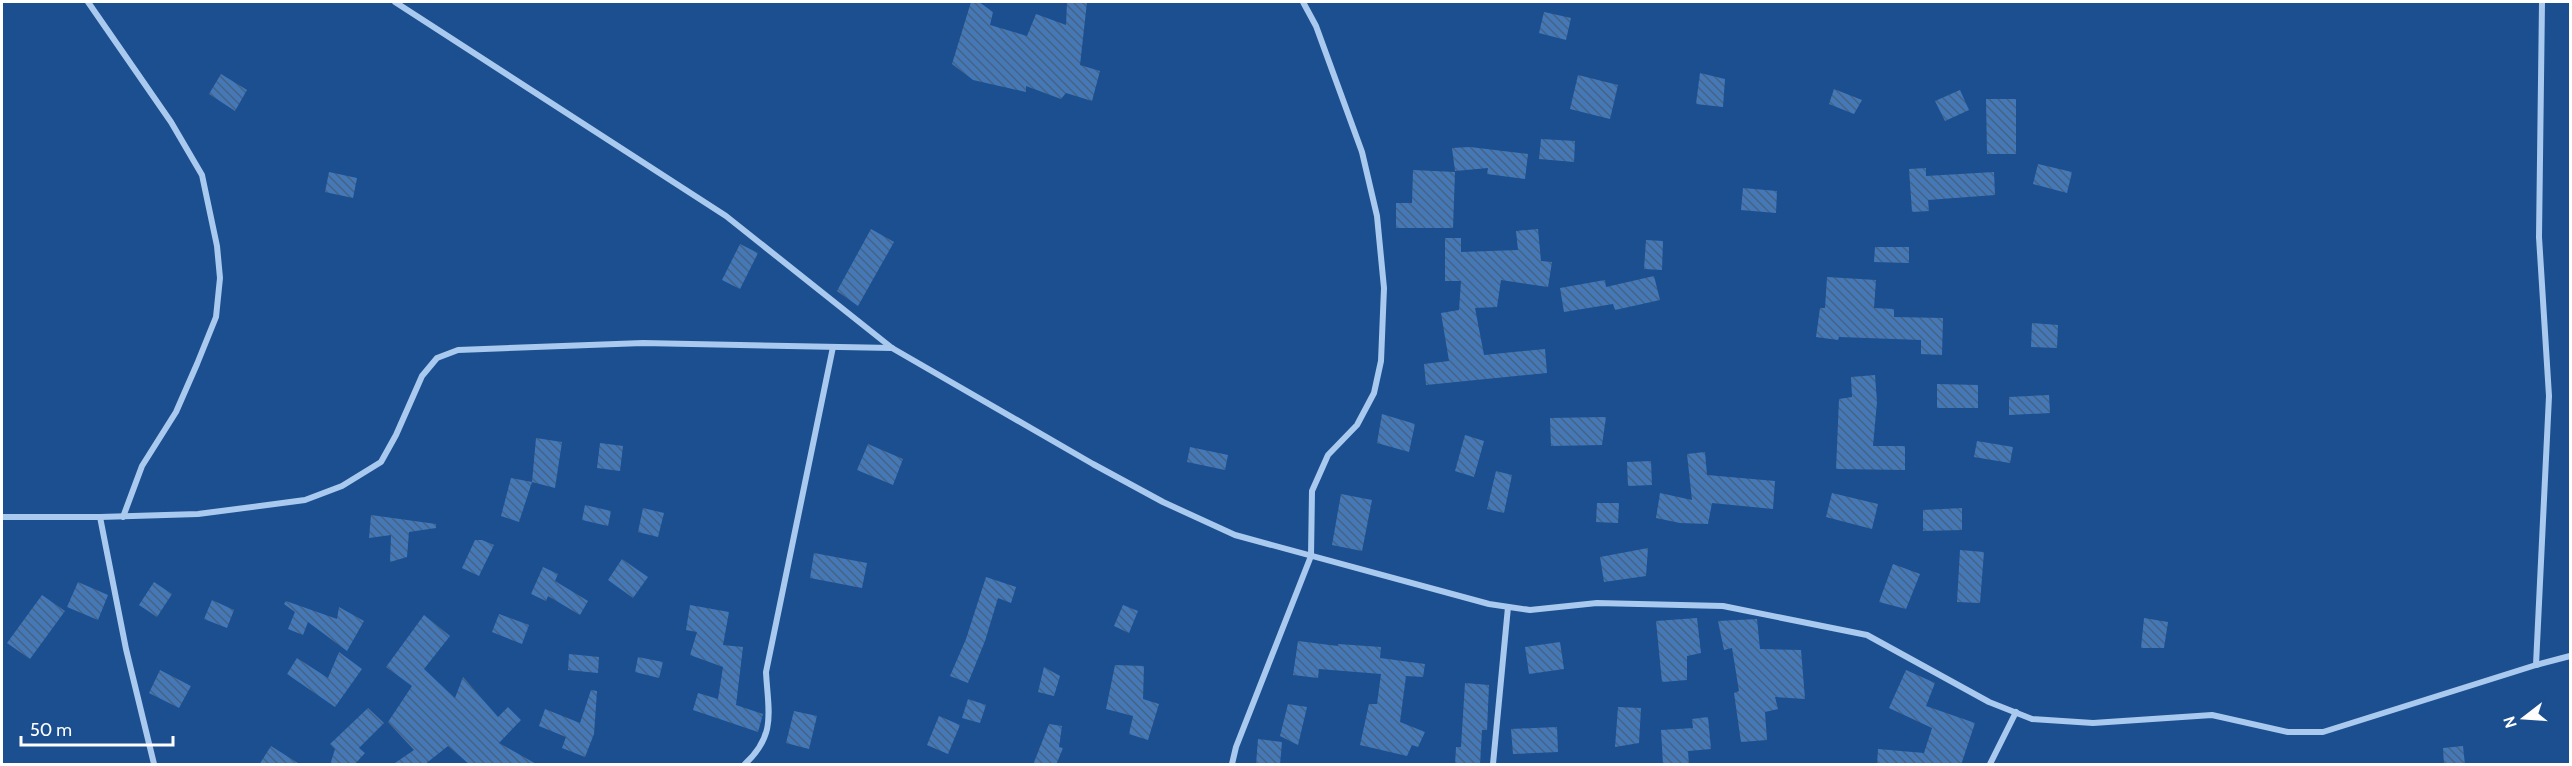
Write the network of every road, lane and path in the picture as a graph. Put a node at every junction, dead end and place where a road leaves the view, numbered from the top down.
1 (88, 2) edge
2 (395, 2) edge
3 (1303, 2) edge
4 (2542, 2) edge
5 (833, 347) junction
6 (892, 348) junction
7 (2, 517) edge
8 (123, 517) junction
9 (100, 518) junction
10 (1311, 556) junction
11 (1508, 607) junction
12 (2571, 656) edge
13 (2536, 665) junction
14 (2016, 712) junction
15 (154, 765) edge
16 (745, 765) edge
17 (1232, 765) edge
18 (1493, 765) edge
19 (1990, 765) edge

1 - 8 street
2 - 6 street
3 - 10 street
4 - 13 street
5 - 6 street
5 - 8 street
5 - 16 street
6 - 10 street
7 - 9 street
8 - 9 street
9 - 15 street
10 - 11 street
10 - 17 street
11 - 14 street
11 - 18 street
12 - 13 street
13 - 14 street
14 - 19 street

